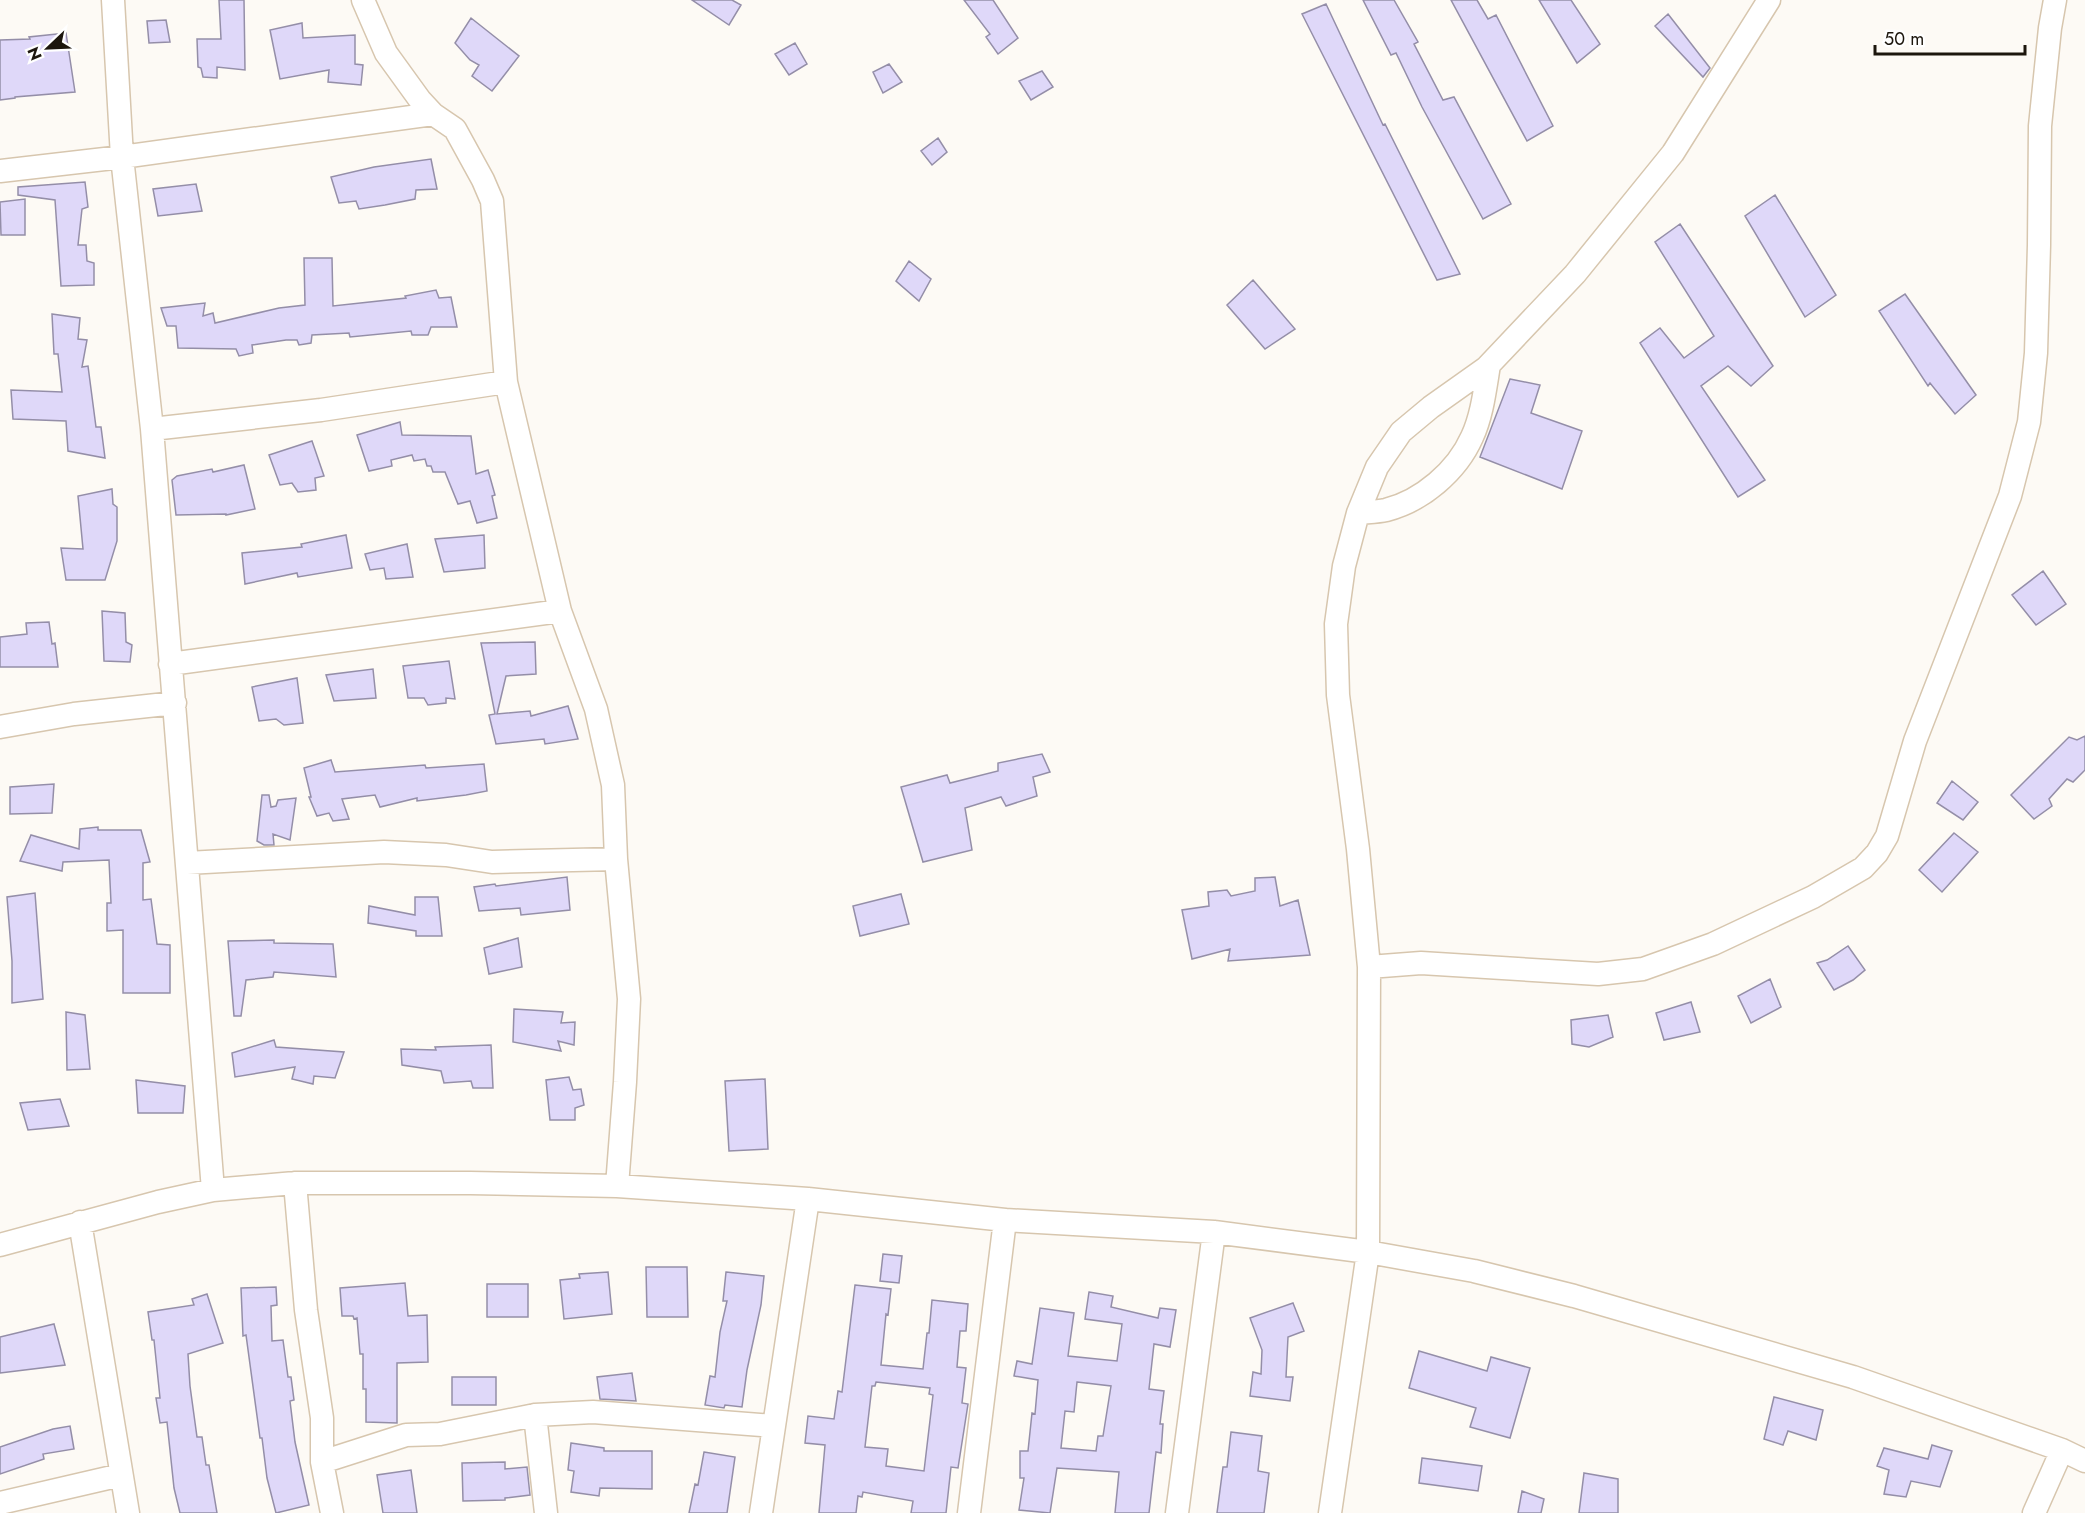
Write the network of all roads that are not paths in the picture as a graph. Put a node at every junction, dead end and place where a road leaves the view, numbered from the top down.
1 (113, 0) edge
2 (363, 0) edge
3 (1768, 0) edge
4 (2055, 0) edge
5 (433, 114) junction
6 (122, 157) junction
7 (0, 171) edge
8 (1489, 365) junction
9 (506, 382) junction
10 (152, 429) junction
11 (1358, 513) junction
12 (560, 611) junction
13 (170, 664) junction
14 (175, 703) junction
15 (0, 727) edge
16 (616, 860) junction
17 (187, 863) junction
18 (1369, 967) junction
19 (295, 1183) junction
20 (616, 1186) junction
21 (213, 1190) junction
22 (808, 1200) junction
23 (1005, 1220) junction
24 (80, 1222) junction
25 (1214, 1232) junction
26 (0, 1245) edge
27 (1368, 1252) junction
28 (535, 1415) junction
29 (773, 1426) junction
30 (2062, 1450) junction
31 (2085, 1461) edge
32 (322, 1462) junction
33 (121, 1475) junction
34 (0, 1503) edge
35 (128, 1513) edge
36 (332, 1513) edge
37 (546, 1513) edge
38 (761, 1513) edge
39 (969, 1513) edge
40 (1177, 1513) edge
41 (1330, 1513) edge
42 (2034, 1513) edge

1 - 6 street
2 - 5 street
3 - 8 street
4 - 18 street
5 - 6 street
5 - 9 street
6 - 7 street
6 - 10 street
8 - 11 street
8 - 11 street
9 - 10 street
9 - 12 street
10 - 13 street
11 - 18 street
12 - 13 street
12 - 16 street
13 - 14 street
14 - 15 street
14 - 17 street
16 - 17 street
16 - 20 street
17 - 21 street
18 - 27 street
19 - 20 street
19 - 21 street
19 - 32 street
20 - 22 street
21 - 24 street
22 - 23 street
22 - 29 street
23 - 25 street
23 - 39 street
24 - 26 street
24 - 33 street
25 - 27 street
25 - 40 street
27 - 30 street
27 - 41 street
28 - 29 street
28 - 32 street
28 - 37 street
29 - 38 street
30 - 31 street
30 - 42 street
32 - 36 street
33 - 34 street
33 - 35 street

